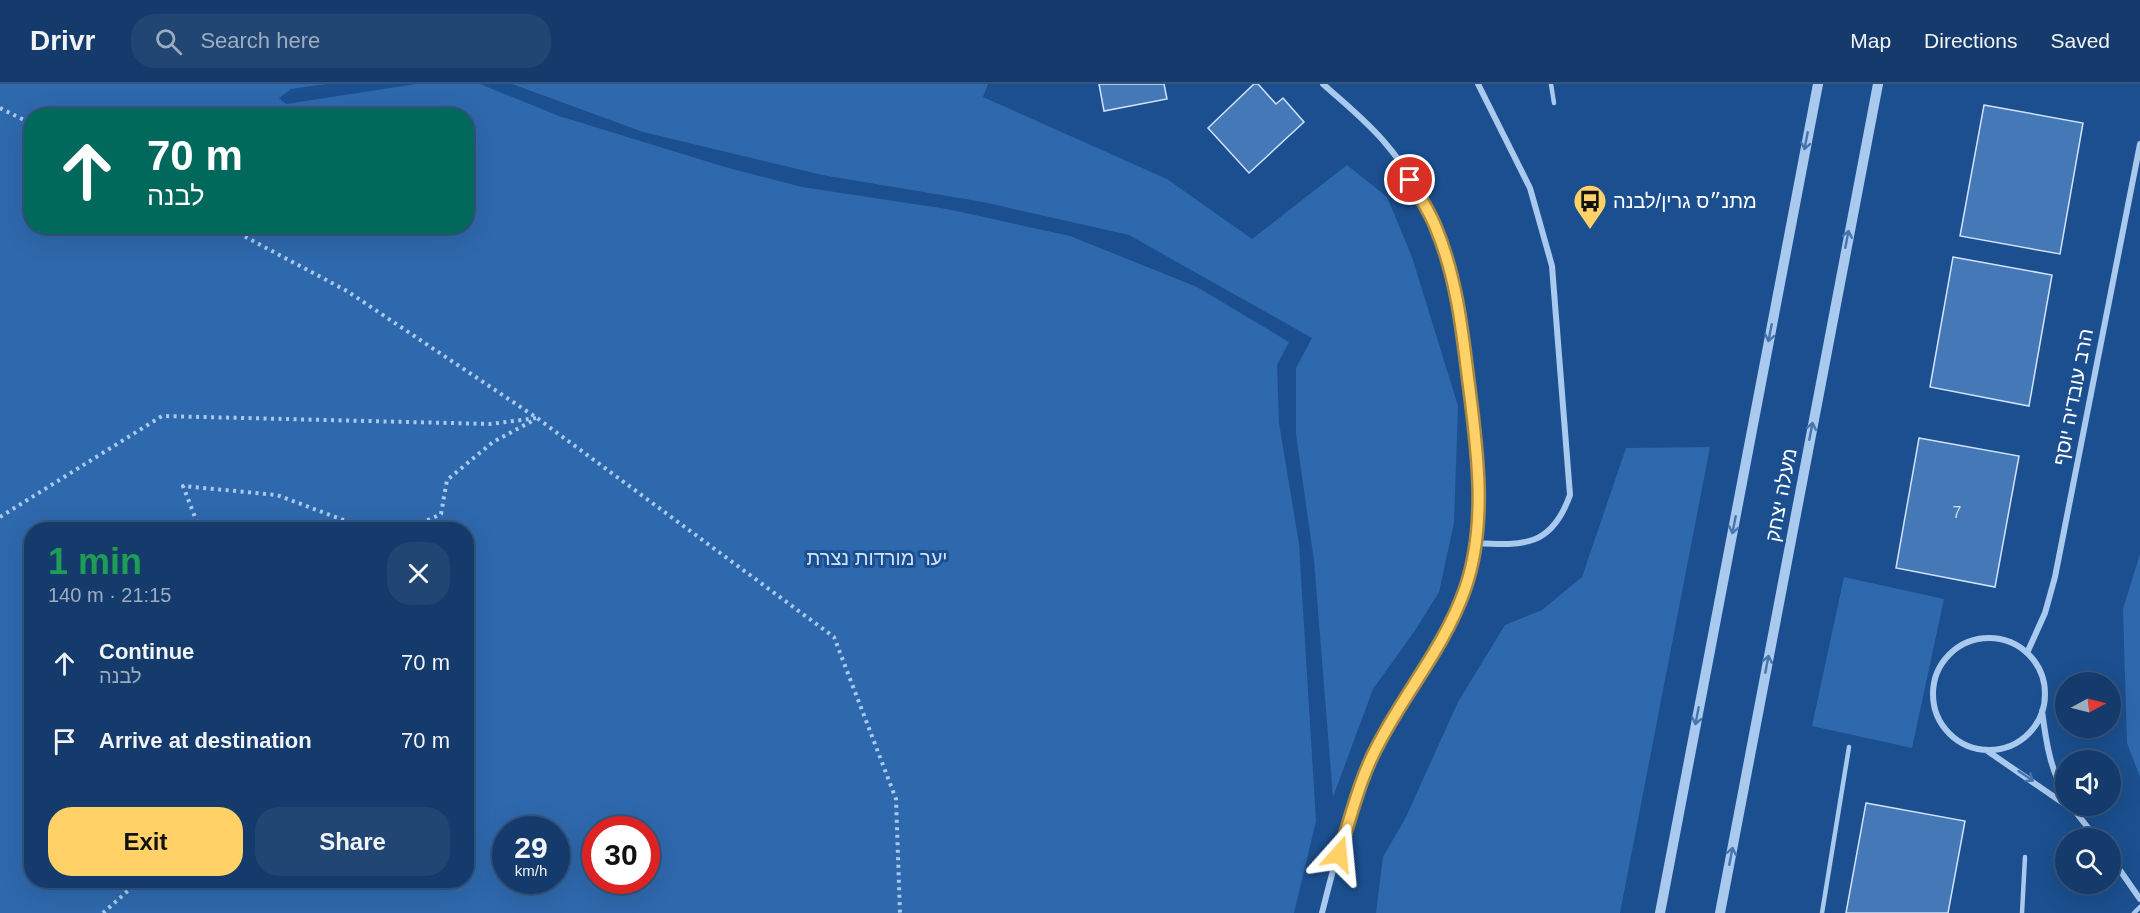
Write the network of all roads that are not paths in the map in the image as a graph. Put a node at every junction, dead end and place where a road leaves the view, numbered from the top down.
1 (1323, 84) edge
2 (1478, 84) edge
3 (1551, 84) edge
4 (1818, 84) edge
5 (1878, 84) edge
6 (1554, 103) dead end
7 (2140, 144) edge
8 (1476, 543) junction
9 (2026, 653) junction
10 (2042, 711) junction
11 (1849, 747) dead end
12 (1985, 750) junction
13 (2055, 769) edge
14 (2055, 796) edge
15 (2078, 816) edge
16 (2088, 828) edge
17 (2025, 857) dead end
18 (2121, 872) edge
19 (2140, 899) edge
20 (2140, 907) edge
21 (1322, 913) edge
22 (1660, 913) edge
23 (1720, 913) edge
24 (1822, 913) edge
25 (2022, 913) edge
26 (2134, 913) edge

1 - 8 street
2 - 8 street
3 - 6 lane
4 -> 22 street, מעלה יצחק
23 -> 5 street, מעלה יצחק
7 - 9 street, הרב עובדיה יוסף
8 - 21 street
9 - 10 street
9 - 12 street
10 - 12 street
10 - 13 street
11 - 24 lane
12 -> 14 street
15 - 16 street
17 - 25 lane
18 - 19 street
20 - 26 lane

